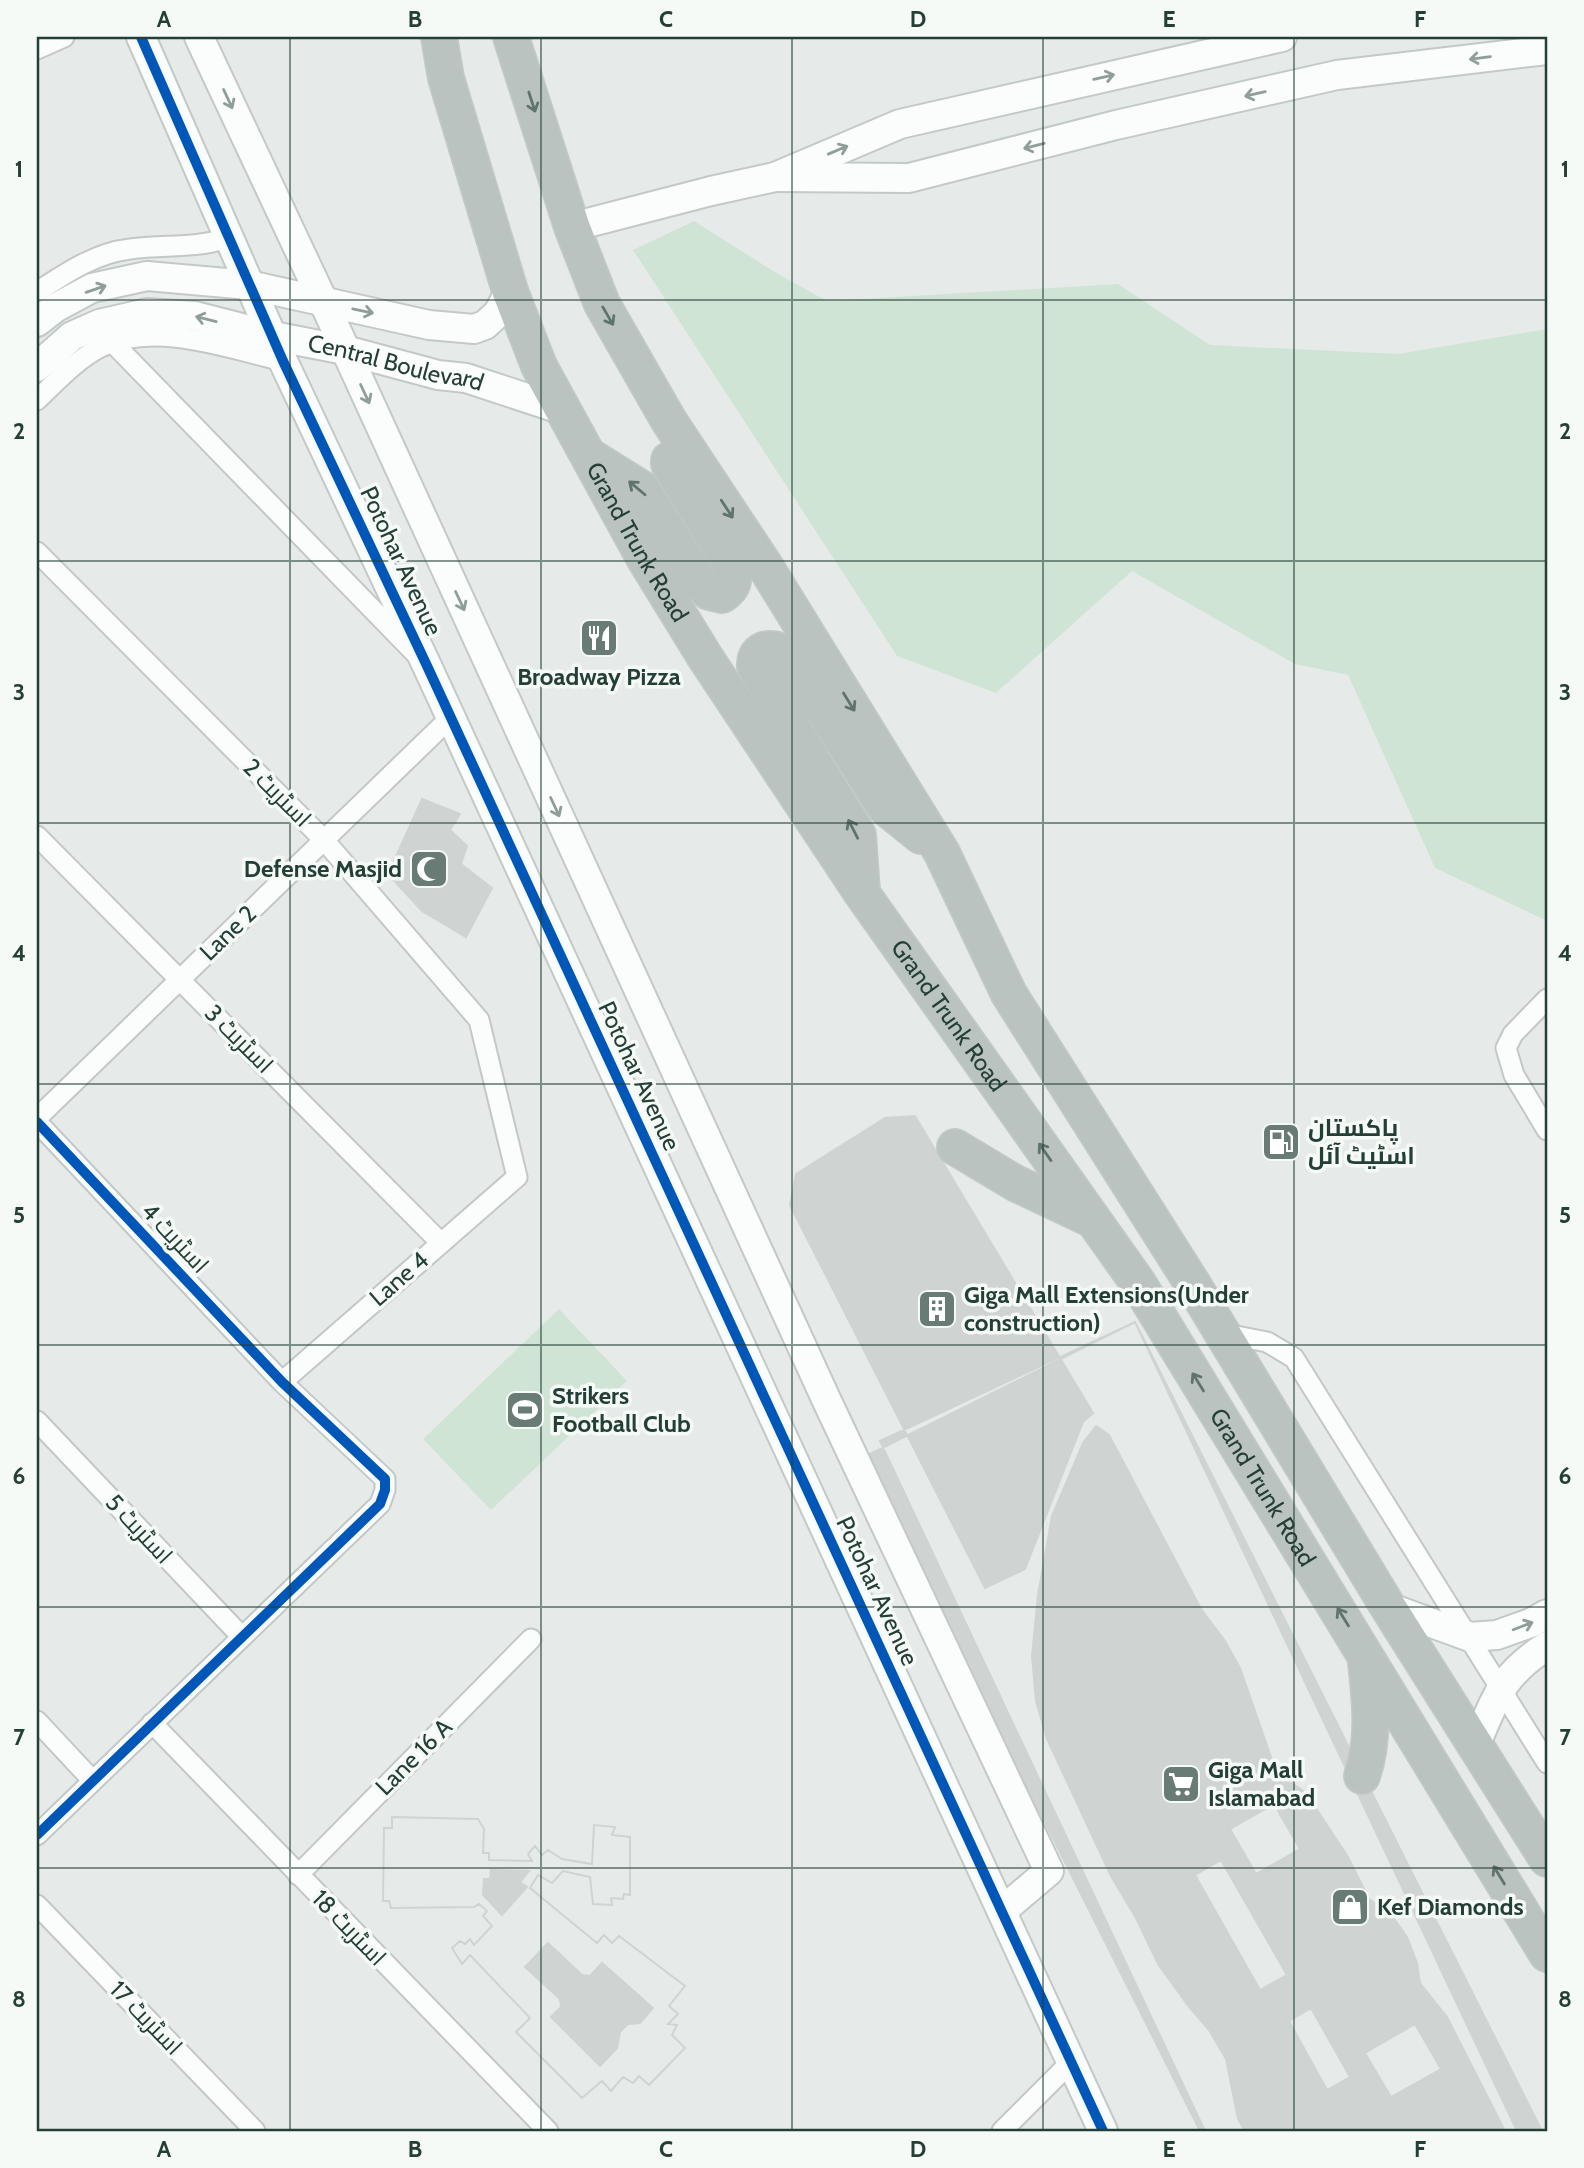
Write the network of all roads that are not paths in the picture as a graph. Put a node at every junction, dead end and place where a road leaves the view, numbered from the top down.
1 (64, 37) edge
2 (141, 37) edge
3 (199, 37) edge
4 (439, 37) edge
5 (511, 37) edge
6 (1282, 37) edge
7 (37, 49) edge
8 (1547, 50) edge
9 (775, 177) junction
10 (572, 227) junction
11 (228, 238) junction
12 (249, 285) junction
13 (510, 291) junction
14 (37, 292) edge
15 (324, 303) junction
16 (37, 322) edge
17 (113, 343) junction
18 (278, 349) junction
19 (345, 350) junction
20 (37, 367) edge
21 (37, 400) edge
22 (560, 409) junction
23 (669, 421) junction
24 (586, 454) junction
25 (37, 552) edge
26 (428, 668) junction
27 (450, 718) junction
28 (37, 836) edge
29 (324, 839) junction
30 (942, 853) junction
31 (863, 895) junction
32 (180, 980) junction
33 (1547, 999) edge
34 (37, 1120) edge
35 (1545, 1123) edge
36 (955, 1147) dead end
37 (517, 1177) joint
38 (1092, 1220) junction
39 (440, 1243) junction
40 (1221, 1332) junction
41 (282, 1382) junction
42 (37, 1421) edge
43 (1388, 1607) junction
44 (1547, 1614) edge
45 (242, 1637) junction
46 (1470, 1637) junction
47 (531, 1639) dead end
48 (1547, 1646) edge
49 (1365, 1654) junction
50 (1501, 1688) junction
51 (37, 1721) edge
52 (152, 1723) junction
53 (1475, 1746) junction
54 (1547, 1763) edge
55 (1362, 1776) dead end
56 (93, 1781) junction
57 (37, 1835) edge
58 (1547, 1859) edge
59 (298, 1875) junction
60 (37, 1905) edge
61 (1002, 1911) junction
62 (1547, 1954) edge
63 (1072, 2061) junction
64 (256, 2131) edge
65 (548, 2131) edge
66 (1002, 2131) edge
67 (1103, 2131) edge

1 - 7 street
2 - 11 street, Potohar Avenue
3 -> 15 street, Potohar Avenue
4 - 13 highway, Grand Trunk Road
5 -> 10 highway, Grand Trunk Road
9 -> 6 street
8 -> 9 street
9 - 10 street
10 -> 23 highway, Grand Trunk Road
11 - 12 street, Potohar Avenue
11 - 14 street
12 - 15 street, Central Boulevard
16 -> 12 street, Central Boulevard
12 - 18 street, Potohar Avenue
15 -> 13 street, Central Boulevard
13 - 22 highway, Grand Trunk Road
15 - 19 street, Potohar Avenue
17 - 18 street
17 - 21 street
17 - 26 street
18 - 19 street, Central Boulevard
18 -> 20 street, Central Boulevard
18 - 26 street, Potohar Avenue
19 - 22 street, Central Boulevard
19 -> 61 street, Potohar Avenue
22 - 24 highway, Grand Trunk Road
23 -> 24 highway
23 -> 30 highway, Grand Trunk Road
24 - 31 highway, Grand Trunk Road
25 - 29 street, اسٹریٹ 2
26 - 27 street, Potohar Avenue
27 - 29 street, Lane 2
27 - 61 street, Potohar Avenue
28 - 32 street, اسٹریٹ 3
29 - 32 street, Lane 2
29 - 37 street, اسٹریٹ 2
31 -> 30 highway
30 - 40 highway, Grand Trunk Road
38 -> 31 highway, Grand Trunk Road
32 - 34 street, Lane 2
32 - 39 street, اسٹریٹ 3
33 - 35 street
34 - 41 street, اسٹریٹ 4
36 - 38 highway
37 - 39 street, Lane 4
49 -> 38 highway, Grand Trunk Road
39 - 41 street, Lane 4
40 - 43 highway, Grand Trunk Road
40 - 46 street
41 - 45 street, اسٹریٹ 4
42 - 45 street, اسٹریٹ 5
43 - 46 street
43 - 53 highway, Grand Trunk Road
46 -> 44 street
45 - 52 street, اسٹریٹ 4
46 - 50 street
47 - 59 street, Lane 16 A
48 - 50 street
49 - 55 highway
62 -> 49 highway, Grand Trunk Road
50 - 53 street
50 - 54 street
51 - 56 street
52 - 56 street, اسٹریٹ 4
52 - 59 street, اسٹریٹ 18
53 - 58 highway, Grand Trunk Road
56 - 57 street, اسٹریٹ 4
59 - 65 street, اسٹریٹ 18
60 - 64 street, اسٹریٹ 17
61 - 63 street, Potohar Avenue
63 - 66 street
63 - 67 street, Potohar Avenue

